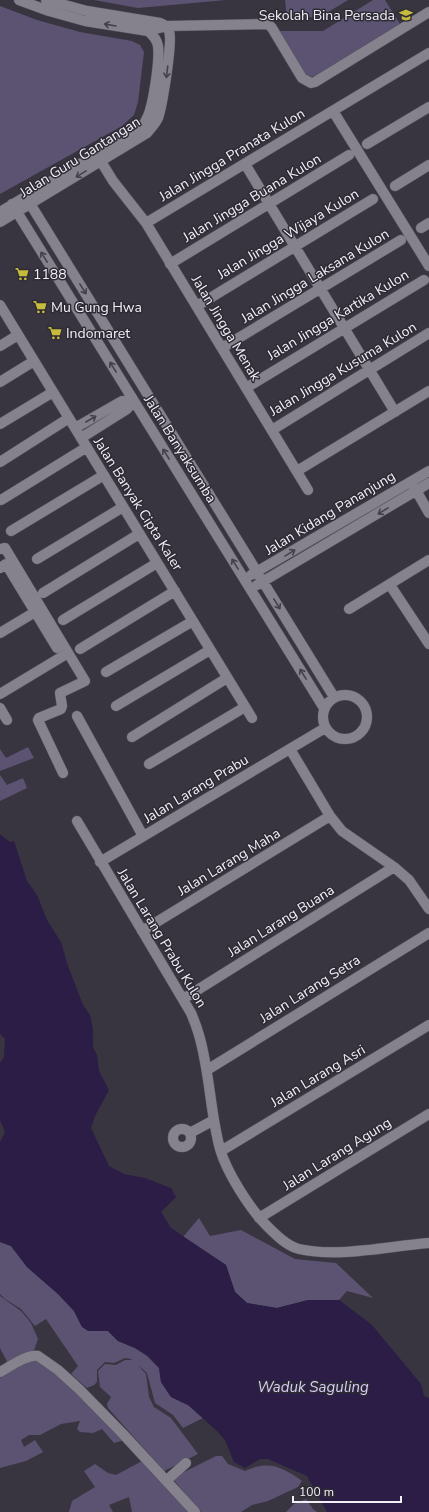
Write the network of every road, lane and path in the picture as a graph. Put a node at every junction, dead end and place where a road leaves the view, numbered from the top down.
1 (19, 0) edge
2 (46, 0) edge
3 (429, 12) edge
4 (168, 30) junction
5 (148, 31) junction
6 (427, 57) edge
7 (429, 107) edge
8 (333, 111) junction
9 (367, 144) dead end
10 (349, 156) dead end
11 (99, 159) junction
12 (245, 164) junction
13 (429, 165) edge
14 (395, 186) dead end
15 (373, 199) dead end
16 (28, 201) junction
17 (269, 204) junction
18 (15, 208) junction
19 (0, 212) edge
20 (0, 222) edge
21 (146, 223) junction
22 (402, 240) dead end
23 (295, 246) junction
24 (170, 264) junction
25 (429, 266) edge
26 (424, 280) dead end
27 (320, 289) junction
28 (0, 305) edge
29 (197, 306) junction
30 (344, 328) junction
31 (429, 333) edge
32 (18, 335) junction
33 (0, 346) edge
34 (222, 348) junction
35 (34, 361) junction
36 (370, 370) junction
37 (0, 382) edge
38 (246, 388) junction
39 (429, 391) edge
40 (53, 392) junction
41 (133, 401) junction
42 (395, 412) junction
43 (69, 418) junction
44 (0, 424) edge
45 (75, 428) junction
46 (272, 430) junction
47 (81, 438) junction
48 (87, 447) junction
49 (0, 462) edge
50 (297, 471) junction
51 (104, 475) junction
52 (428, 475) edge
53 (411, 481) junction
54 (429, 483) edge
55 (308, 490) dead end
56 (416, 491) junction
57 (2, 500) dead end
58 (123, 507) junction
59 (429, 513) edge
60 (11, 531) dead end
61 (139, 534) junction
62 (0, 549) edge
63 (37, 558) dead end
64 (429, 560) edge
65 (157, 563) junction
66 (0, 568) edge
67 (257, 572) junction
68 (244, 579) junction
69 (263, 582) junction
70 (390, 585) junction
71 (250, 590) junction
72 (175, 591) junction
73 (43, 592) dead end
74 (349, 609) dead end
75 (35, 612) junction
76 (63, 620) dead end
77 (193, 621) junction
78 (0, 633) edge
79 (428, 643) edge
80 (80, 650) dead end
81 (210, 650) junction
82 (63, 656) junction
83 (106, 672) dead end
84 (77, 678) dead end
85 (227, 678) junction
86 (0, 694) edge
87 (334, 697) junction
88 (116, 706) dead end
89 (245, 707) junction
90 (0, 708) edge
91 (324, 708) junction
92 (77, 716) dead end
93 (252, 718) dead end
94 (7, 720) dead end
95 (325, 728) junction
96 (132, 737) dead end
97 (290, 749) junction
98 (149, 764) dead end
99 (63, 773) dead end
100 (330, 816) junction
101 (77, 821) dead end
102 (143, 836) junction
103 (100, 862) junction
104 (394, 867) junction
105 (429, 909) edge
106 (142, 931) junction
107 (429, 933) edge
108 (183, 999) junction
109 (429, 1025) edge
110 (207, 1070) junction
111 (429, 1114) edge
112 (214, 1120) junction
113 (190, 1133) dead end
114 (221, 1151) junction
115 (259, 1218) junction
116 (429, 1243) edge
117 (0, 1372) edge
118 (186, 1463) dead end
119 (166, 1480) junction
120 (195, 1512) edge

5 -> 1 street
2 - 4 street
3 - 4 street
4 - 5 street
4 -> 11 street, Jalan Guru Gantangan
5 - 11 street, Jalan Guru Gantangan
6 - 8 street, Jalan Jingga Pranata Kulon
7 - 9 street
8 - 12 street, Jalan Jingga Pranata Kulon
8 - 25 street
10 - 17 street, Jalan Jingga Buana Kulon
11 - 16 street, Jalan Guru Gantangan
11 - 21 street, Jalan Jingga Menak
12 - 17 street
12 - 21 street, Jalan Jingga Pranata Kulon
13 - 14 street
15 - 23 street, Jalan Jingga Wijaya Kulon
16 - 18 street, Jalan Guru Gantangan
16 -> 67 street, Jalan Banyaksumba
17 - 23 street
17 - 24 street, Jalan Jingga Buana Kulon
18 - 19 street, Jalan Guru Gantangan
18 - 20 street, Jalan Guru Gantangan
41 -> 18 street, Jalan Banyaksumba
21 - 24 street, Jalan Jingga Menak
22 - 27 street, Jalan Jingga Laksana Kulon
23 - 27 street
23 - 29 street, Jalan Jingga Wijaya Kulon
24 - 29 street, Jalan Jingga Menak
26 - 30 street, Jalan Jingga Kartika Kulon
27 - 30 street
27 - 34 street, Jalan Jingga Laksana Kulon
28 - 32 street, Jalan Banyak Cipta Kaler
29 - 34 street, Jalan Jingga Menak
30 - 36 street
30 - 38 street, Jalan Jingga Kartika Kulon
31 - 36 street, Jalan Jingga Kusuma Kulon
32 - 33 street
32 - 35 street, Jalan Banyak Cipta Kaler
34 - 38 street, Jalan Jingga Menak
35 - 37 street
35 - 40 street, Jalan Banyak Cipta Kaler
36 - 42 street
36 - 46 street, Jalan Jingga Kusuma Kulon
38 - 46 street, Jalan Jingga Menak
39 - 42 street
40 - 43 street, Jalan Banyak Cipta Kaler
40 - 44 street
45 -> 41 street
41 - 47 street
68 -> 41 street, Jalan Banyaksumba
42 - 50 street
43 - 45 street, Jalan Banyak Cipta Kaler
43 - 49 street
45 - 47 street, Jalan Banyak Cipta Kaler
46 - 50 street, Jalan Jingga Menak
47 - 48 street, Jalan Banyak Cipta Kaler
48 - 51 street, Jalan Banyak Cipta Kaler
48 - 57 street
50 - 55 street, Jalan Jingga Menak
51 - 58 street, Jalan Banyak Cipta Kaler
51 - 60 street
52 - 53 street, Jalan Kidang Pananjung
53 - 56 street
67 -> 53 street, Jalan Kidang Pananjung
54 - 56 street, Jalan Kidang Pananjung
56 - 59 street
56 -> 69 street, Jalan Kidang Pananjung
58 - 61 street, Jalan Banyak Cipta Kaler
58 - 63 street
61 - 65 street, Jalan Banyak Cipta Kaler
61 - 73 street
62 - 99 street
64 - 70 street
65 - 72 street, Jalan Banyak Cipta Kaler
65 - 76 street
66 - 75 street
67 - 68 street, Jalan Kidang Pananjung
67 - 69 street, Jalan Banyaksumba
68 - 71 street, Jalan Banyaksumba
69 - 71 street, Jalan Kidang Pananjung
69 -> 87 street, Jalan Banyaksumba
70 - 74 street
70 - 79 street
91 -> 71 street, Jalan Banyaksumba
72 - 77 street, Jalan Banyak Cipta Kaler
72 - 80 street
75 - 78 street
75 - 82 street
77 - 81 street, Jalan Banyak Cipta Kaler
77 - 83 street
81 - 85 street, Jalan Banyak Cipta Kaler
81 - 88 street
82 - 84 street
82 - 86 street
85 - 89 street, Jalan Banyak Cipta Kaler
85 - 96 street
87 - 91 street
87 - 95 street
89 - 93 street, Jalan Banyak Cipta Kaler
89 - 98 street
90 - 94 street
91 - 95 street
92 - 102 street
95 - 97 street, Jalan Larang Prabu
97 - 100 street
97 - 102 street, Jalan Larang Prabu
100 - 104 street
100 - 106 street, Jalan Larang Maha
101 - 103 street, Jalan Larang Prabu Kulon
102 - 103 street, Jalan Larang Prabu
103 - 106 street, Jalan Larang Prabu Kulon
104 - 105 street
104 - 108 street, Jalan Larang Buana
106 - 108 street, Jalan Larang Prabu Kulon
107 - 110 street, Jalan Larang Setra
108 - 110 street, Jalan Larang Prabu Kulon
109 - 114 street, Jalan Larang Asri
110 - 112 street, Jalan Larang Prabu Kulon
111 - 115 street, Jalan Larang Agung
112 - 113 street
112 - 114 street, Jalan Larang Prabu Kulon
114 - 115 street, Jalan Larang Prabu Kulon
115 - 116 street, Jalan Larang Prabu Kulon
117 - 119 street
118 - 119 street
119 - 120 street

